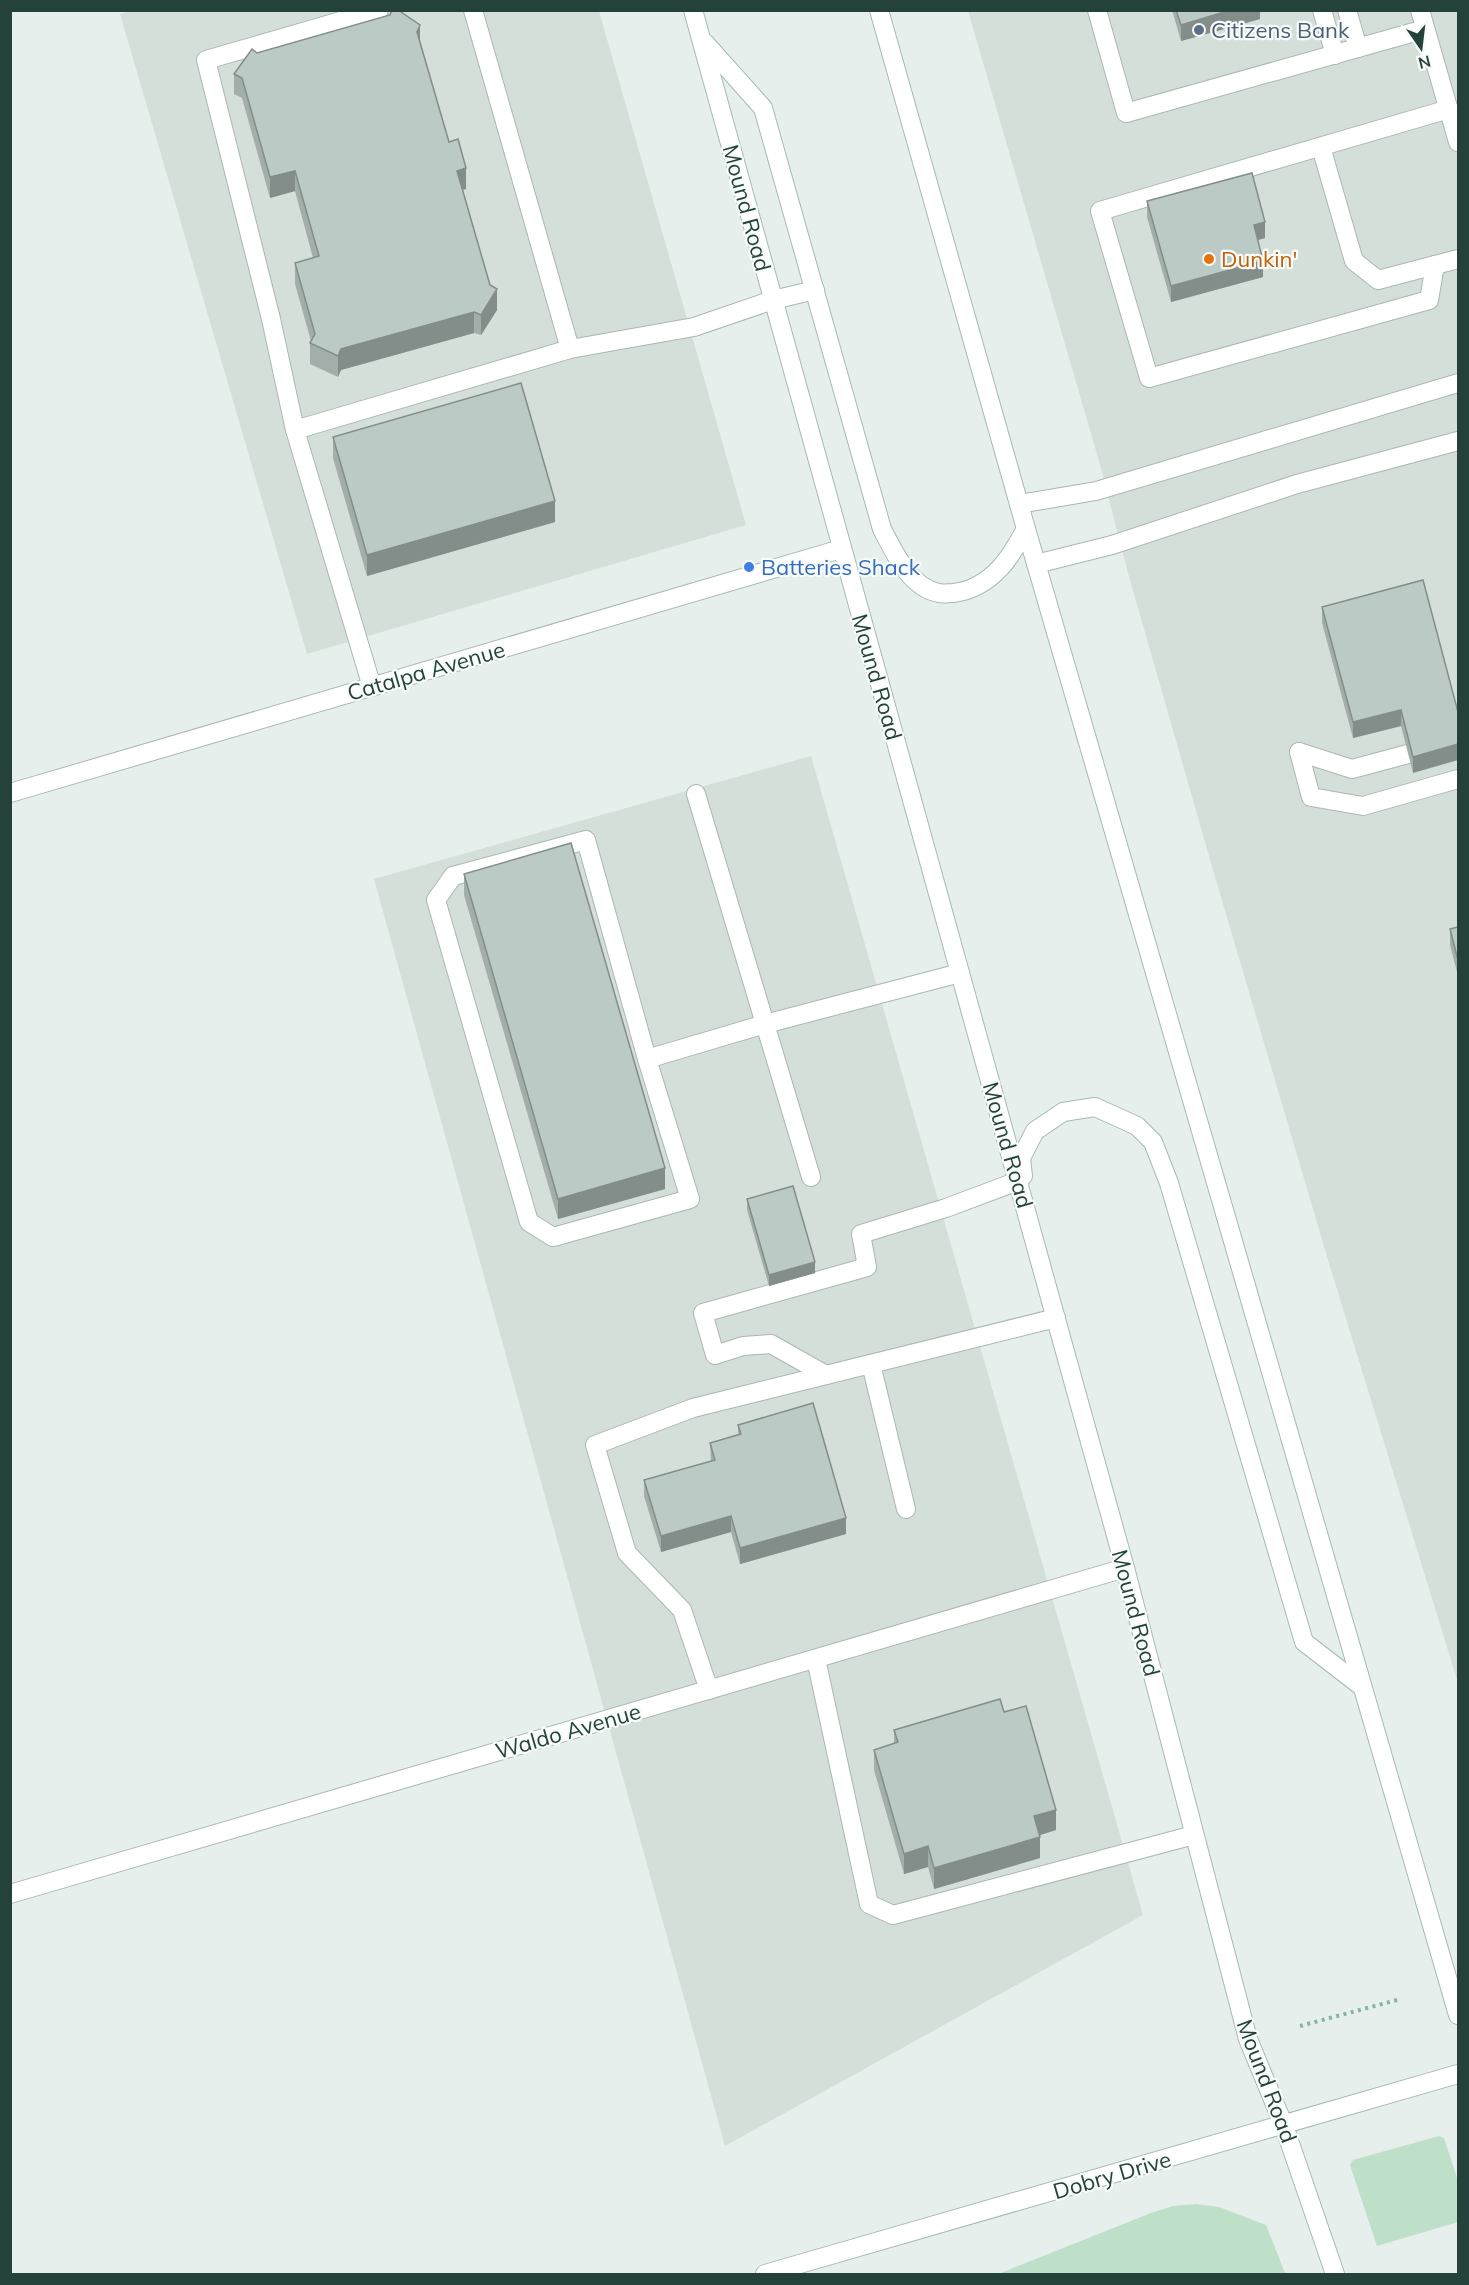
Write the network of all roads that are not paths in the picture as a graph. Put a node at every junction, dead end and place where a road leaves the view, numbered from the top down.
1 (379, 10) edge
2 (473, 10) edge
3 (693, 10) edge
4 (879, 10) edge
5 (1096, 10) edge
6 (1322, 10) edge
7 (1347, 10) edge
8 (1420, 10) edge
9 (1425, 29) junction
10 (701, 39) junction
11 (1358, 48) junction
12 (1335, 55) junction
13 (1449, 109) junction
14 (1458, 142) edge
15 (1321, 147) junction
16 (1458, 259) edge
17 (1435, 266) junction
18 (815, 290) junction
19 (773, 300) junction
20 (570, 350) junction
21 (1458, 383) edge
22 (295, 430) junction
23 (1458, 441) edge
24 (1019, 504) junction
25 (1026, 529) junction
26 (841, 549) junction
27 (1036, 564) junction
28 (372, 687) junction
29 (1408, 754) edge
30 (1458, 779) edge
31 (10, 793) edge
32 (696, 794) dead end
33 (960, 973) junction
34 (765, 1024) junction
35 (647, 1059) junction
36 (811, 1177) dead end
37 (1018, 1181) junction
38 (1029, 1222) junction
39 (1056, 1318) junction
40 (871, 1364) junction
41 (826, 1375) junction
42 (906, 1509) dead end
43 (1125, 1568) junction
44 (816, 1659) junction
45 (1361, 1686) junction
46 (709, 1690) junction
47 (1194, 1835) junction
48 (10, 1894) edge
49 (1458, 2015) edge
50 (1458, 2074) edge
51 (1284, 2126) junction
52 (1333, 2267) edge
53 (765, 2274) edge

1 - 22 main road
2 - 20 main road
3 - 10 main road, Mound Road
4 - 24 main road
5 - 12 main road
6 - 12 main road
7 - 11 main road
8 - 9 main road
9 - 11 main road
9 - 13 main road
10 - 18 main road
10 - 19 main road, Mound Road
11 - 12 main road
13 - 14 main road
13 - 15 main road
15 - 17 main road
15 - 17 main road
16 - 17 main road
18 - 19 main road
18 - 25 main road
19 - 20 main road
19 - 26 main road, Mound Road
20 - 22 main road
21 - 24 main road
22 - 28 main road
23 - 27 main road
24 - 25 main road
25 - 27 main road
26 - 28 main road, Catalpa Avenue
26 - 33 main road, Mound Road
27 - 45 main road
28 - 31 main road, Catalpa Avenue
29 - 30 main road
32 - 34 main road
33 - 34 main road
33 - 37 main road, Mound Road
34 - 35 main road
34 - 36 main road
35 - 35 main road
37 - 38 main road, Mound Road
37 - 41 main road
38 - 39 main road, Mound Road
38 - 45 main road
39 - 40 main road
39 - 43 main road, Mound Road
40 - 41 main road
40 - 42 main road
41 - 46 main road
43 - 44 main road, Waldo Avenue
43 - 47 main road, Mound Road
44 - 46 main road, Waldo Avenue
44 - 47 main road
45 - 49 main road
46 - 48 main road, Waldo Avenue
47 - 51 main road, Mound Road
50 - 51 main road, Dobry Drive
51 - 52 main road, Mound Road
51 - 53 main road, Dobry Drive

